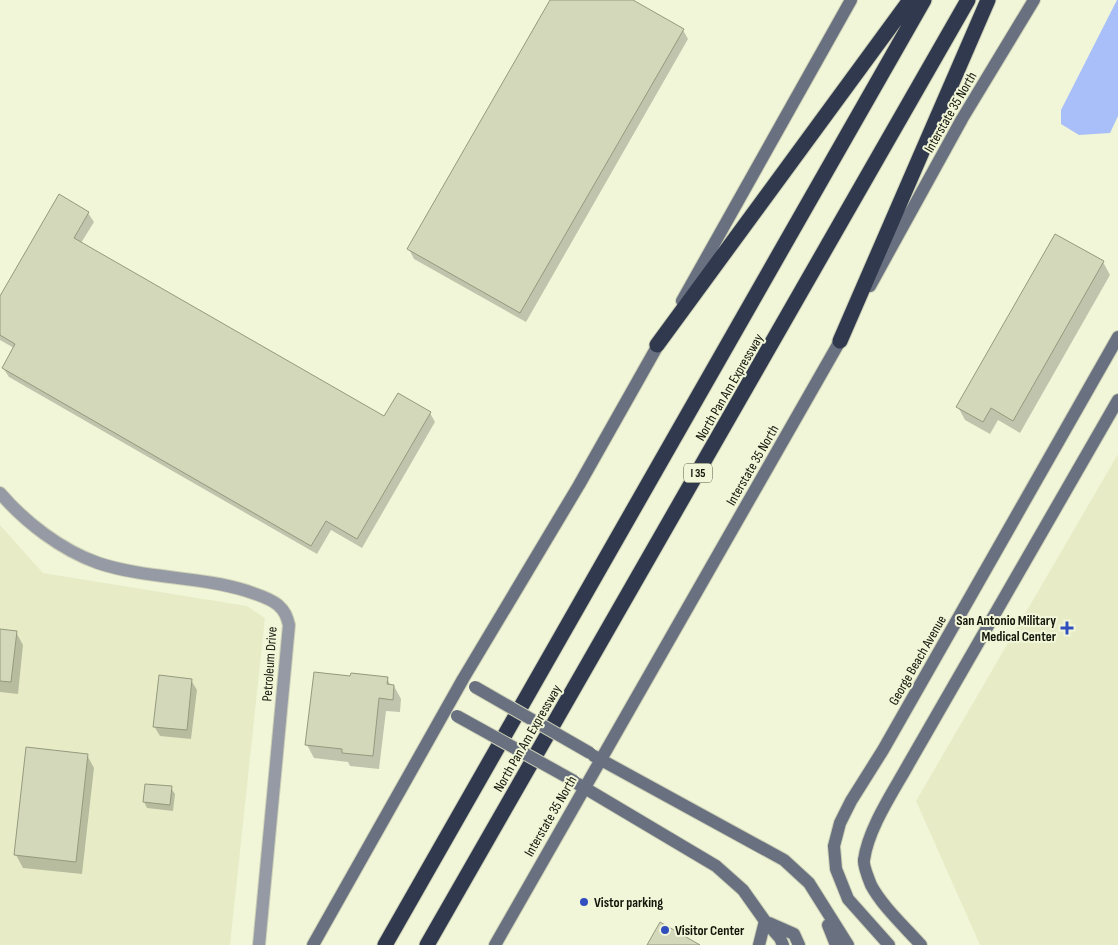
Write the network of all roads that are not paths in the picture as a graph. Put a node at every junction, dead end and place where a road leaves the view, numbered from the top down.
1 (851, 0) edge
2 (910, 0) edge
3 (924, 0) edge
4 (968, 0) edge
5 (988, 0) edge
6 (1034, 0) edge
7 (1118, 337) edge
8 (840, 340) junction
9 (657, 346) junction
10 (1118, 400) edge
11 (0, 493) edge
12 (463, 679) junction
13 (451, 713) junction
14 (595, 756) junction
15 (579, 784) junction
16 (816, 894) junction
17 (403, 913) junction
18 (765, 921) junction
19 (259, 945) edge
20 (313, 945) edge
21 (381, 945) edge
22 (385, 945) edge
23 (427, 945) edge
24 (495, 945) edge
25 (759, 945) edge
26 (767, 945) edge
27 (783, 945) edge
28 (799, 945) edge
29 (827, 945) edge
30 (836, 945) edge
31 (848, 945) edge
32 (889, 945) edge
33 (921, 945) edge

1 - 9 street
2 - 9 highway
3 - 17 highway, North Pan Am Expressway
4 - 23 highway, North Pan Am Expressway / I 35
5 - 8 highway
6 - 8 street, Interstate 35 North
7 - 32 street, George Beach Avenue
8 - 14 street, Interstate 35 North
9 - 12 street
10 - 33 street
11 - 19 street, Petroleum Drive
12 - 13 street
12 - 14 street, bridge
13 - 15 street, bridge
13 - 20 street
14 - 15 street, Interstate 35 North
14 - 16 street
15 - 18 street
15 - 24 street, Interstate 35 North
16 - 29 street
16 - 30 street
16 - 31 street
17 - 21 highway
17 - 22 highway, North Pan Am Expressway
18 - 25 street
18 - 26 street
18 - 27 street
18 - 28 street

